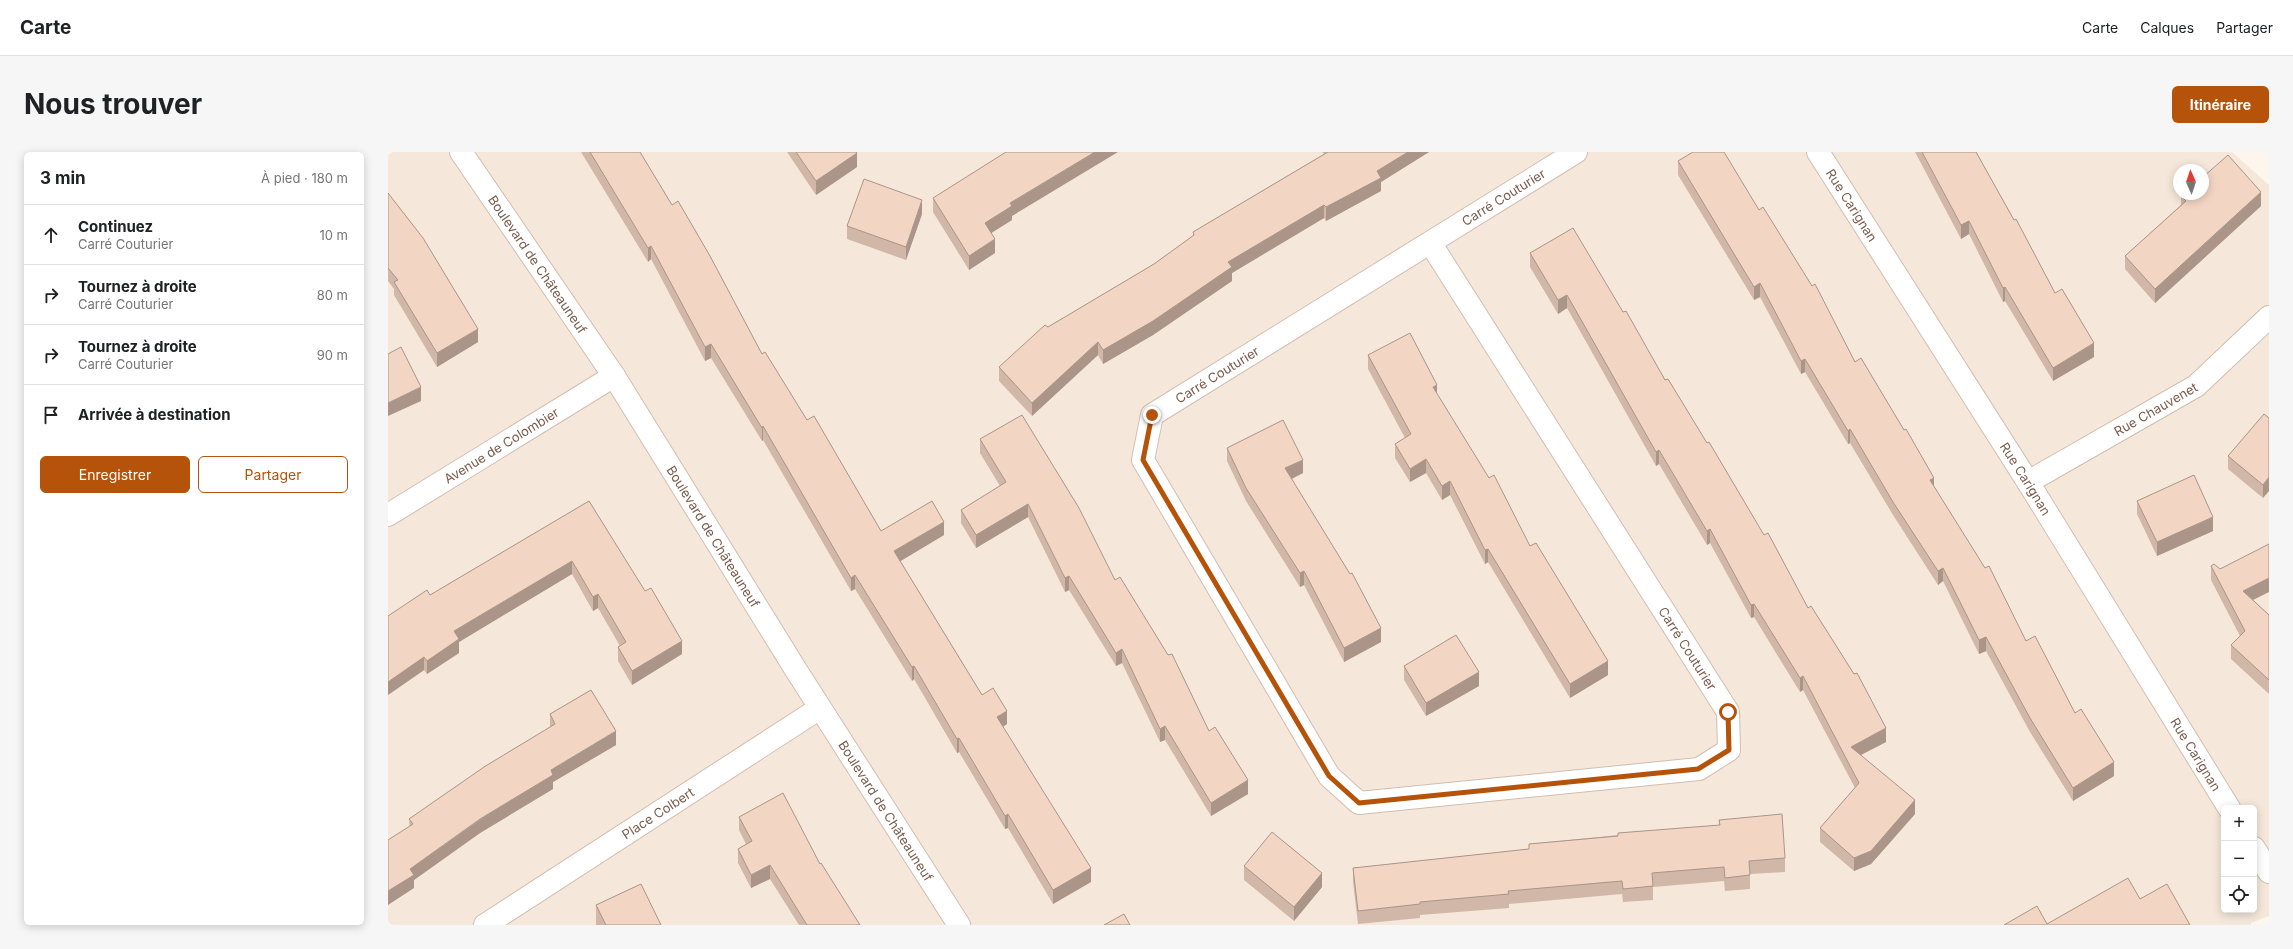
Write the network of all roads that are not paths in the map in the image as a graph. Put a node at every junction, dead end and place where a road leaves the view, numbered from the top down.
1 (461, 152) edge
2 (1576, 152) edge
3 (1818, 152) edge
4 (1432, 244) junction
5 (2269, 317) edge
6 (614, 376) junction
7 (2028, 482) junction
8 (388, 515) edge
9 (820, 708) junction
10 (2227, 805) edge
11 (2257, 853) edge
12 (2269, 872) edge
13 (493, 923) edge
14 (959, 925) edge

1 - 6 street, Boulevard de Châteauneuf
2 - 4 street, Carré Couturier
3 - 7 street, Rue Carignan
4 - 4 street, Carré Couturier
5 - 7 street, Rue Chauvenet
6 - 8 street, Avenue de Colombier
6 - 9 street, Boulevard de Châteauneuf
7 - 10 street, Rue Carignan
9 - 13 street, Place Colbert
9 - 14 street, Boulevard de Châteauneuf
11 - 12 street

